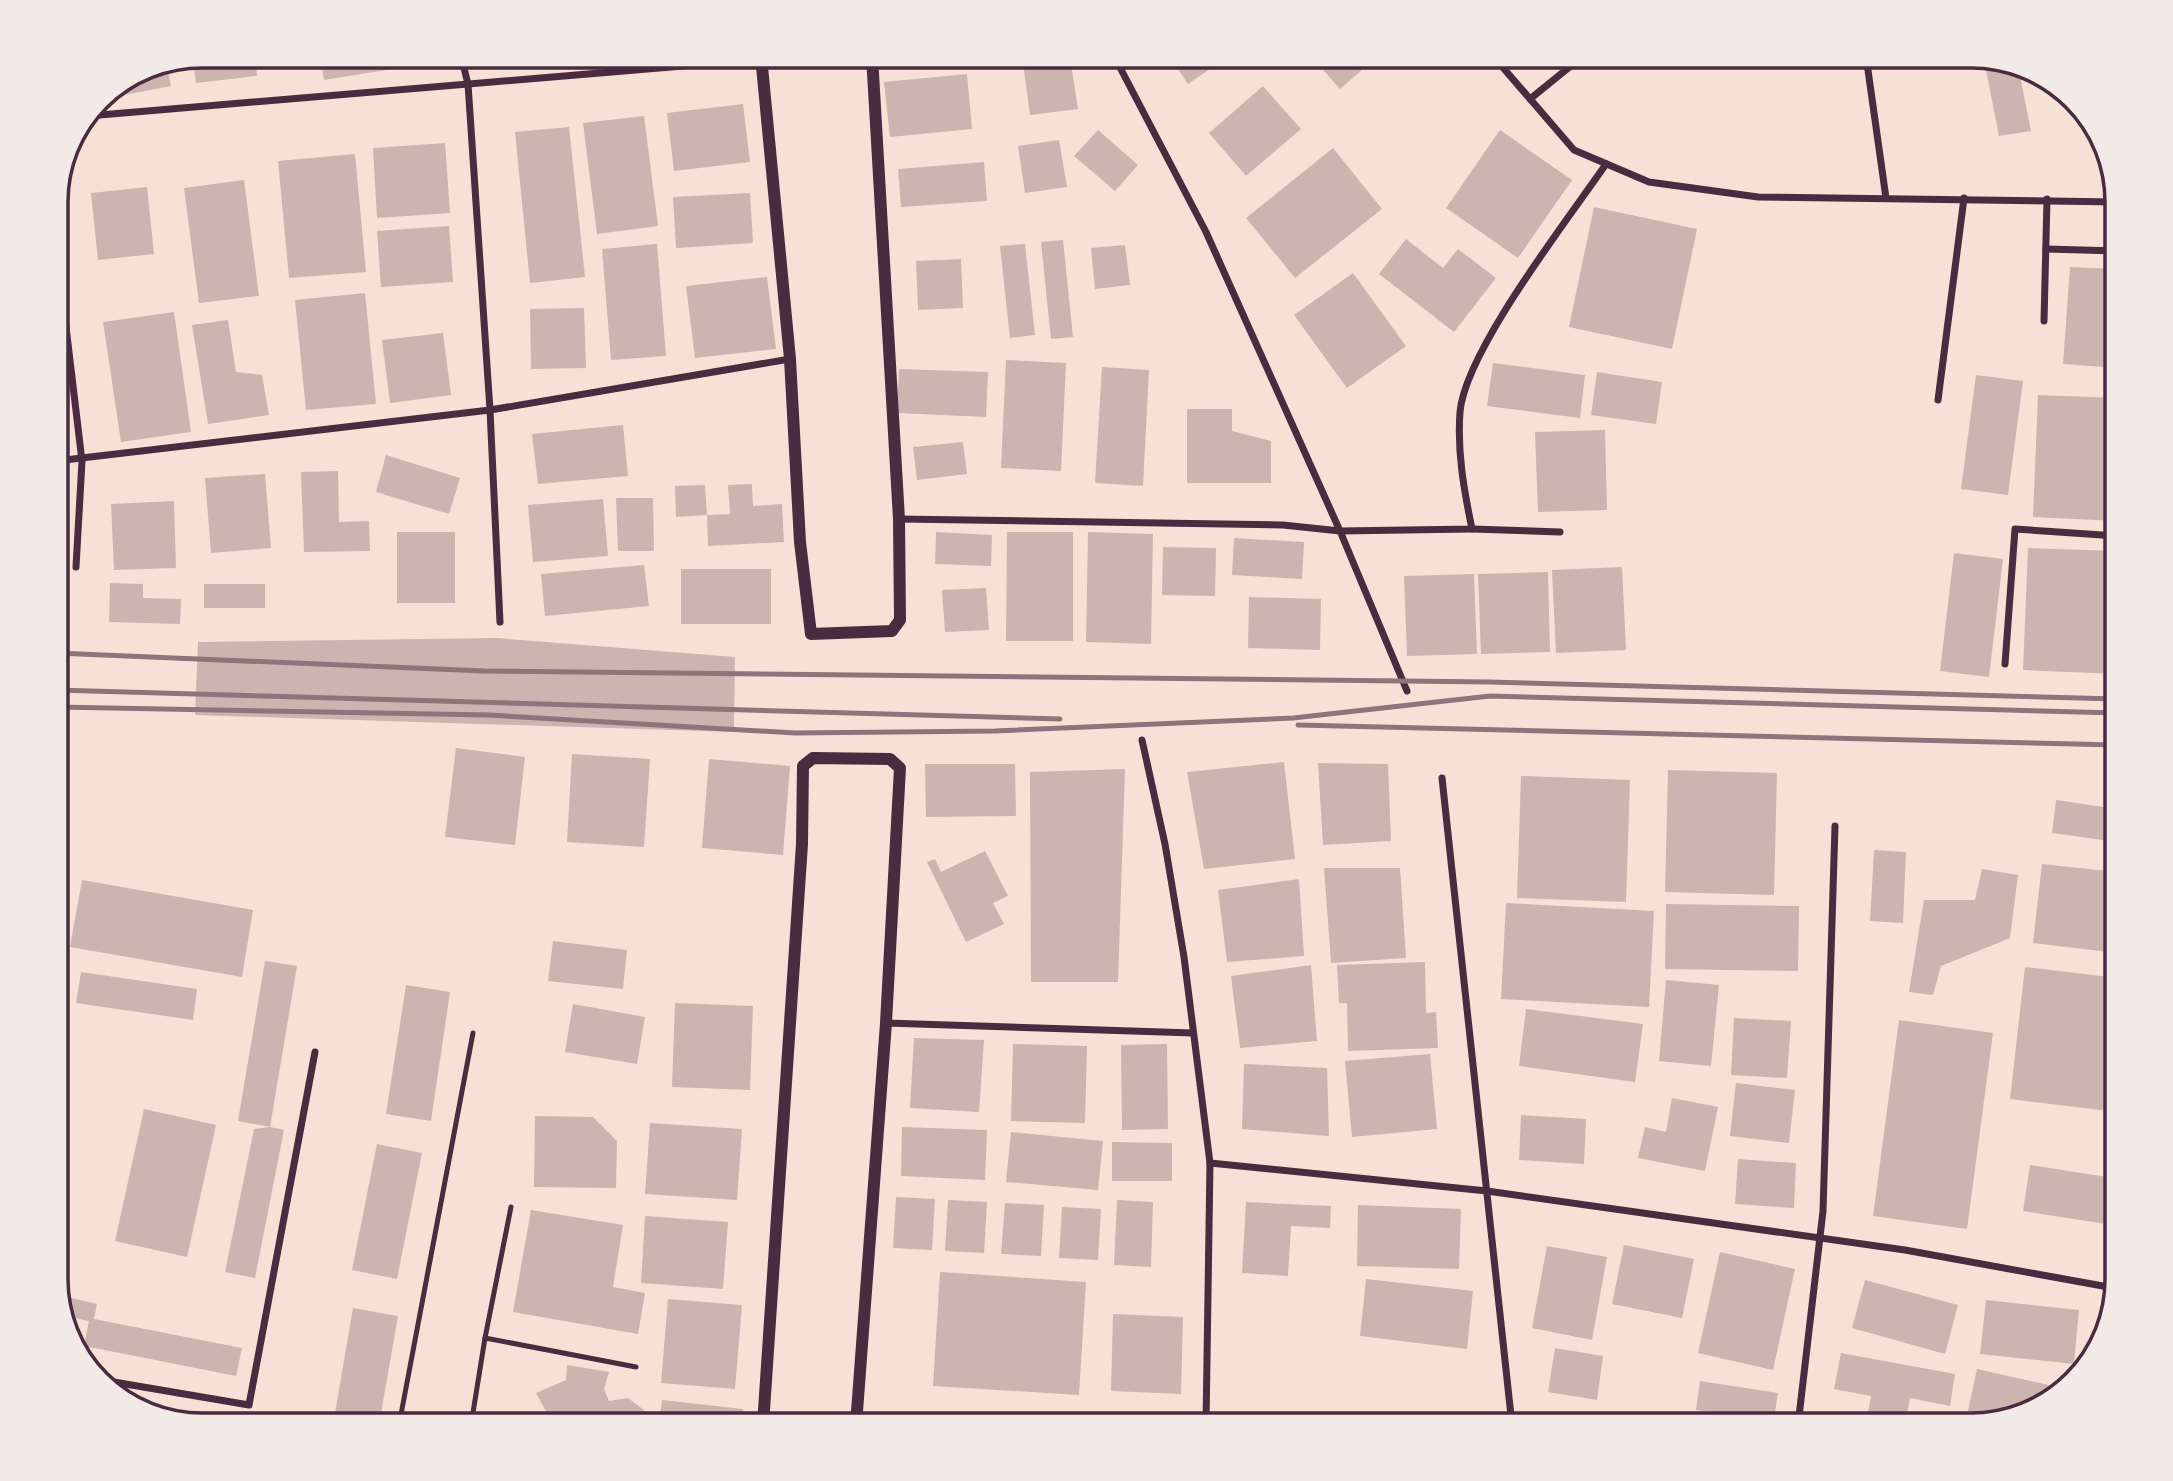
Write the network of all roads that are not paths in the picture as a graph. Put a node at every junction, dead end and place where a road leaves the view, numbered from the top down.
1 (1121, 68) edge
2 (1504, 68) edge
3 (1568, 68) edge
4 (1868, 68) edge
5 (464, 69) edge
6 (640, 69) edge
7 (762, 69) edge
8 (873, 69) edge
9 (468, 84) junction
10 (1530, 99) junction
11 (102, 115) edge
12 (1606, 164) junction
13 (1886, 198) junction
14 (1964, 198) junction
15 (2047, 199) junction
16 (2105, 201) edge
17 (2046, 249) junction
18 (2105, 251) edge
19 (2044, 321) dead end
20 (69, 352) edge
21 (790, 359) junction
22 (1938, 400) dead end
23 (490, 410) junction
24 (69, 461) edge
25 (82, 461) junction
26 (900, 519) junction
27 (1472, 529) junction
28 (1340, 531) junction
29 (1560, 532) dead end
30 (2105, 535) edge
31 (76, 567) dead end
32 (500, 622) dead end
33 (2005, 664) dead end
34 (1407, 691) dead end
35 (1142, 740) dead end
36 (1442, 778) dead end
37 (1835, 826) dead end
38 (886, 1023) junction
39 (1193, 1032) junction
40 (473, 1033) dead end
41 (315, 1052) dead end
42 (1210, 1163) junction
43 (1487, 1191) junction
44 (511, 1207) dead end
45 (1821, 1238) junction
46 (2104, 1286) edge
47 (485, 1338) junction
48 (636, 1367) dead end
49 (119, 1383) edge
50 (401, 1413) edge
51 (473, 1413) edge
52 (764, 1413) edge
53 (857, 1413) edge
54 (1206, 1413) edge
55 (1511, 1413) edge
56 (1799, 1413) edge

1 - 28 street
2 - 10 street
3 - 10 street
4 - 13 street
5 - 9 street
6 - 9 street
7 - 21 street
8 - 26 street
9 - 11 street
9 - 23 street
10 - 12 street
12 - 13 street
12 - 27 street
13 - 14 street
14 - 15 street
14 - 22 street
15 - 16 street
15 - 17 street
17 - 18 street
17 - 19 street
20 - 25 street
21 - 23 street
21 - 26 street
23 - 25 street
23 - 32 street
24 - 25 street
25 - 31 street
26 - 28 street
27 - 28 street
27 - 29 street
28 - 34 street
30 - 33 street
35 - 39 street
36 - 43 street
37 - 45 street
38 - 39 street
38 - 52 street
38 - 53 street
39 - 42 street
40 - 50 lane
41 - 49 street
42 - 43 street
42 - 54 street
43 - 45 street
43 - 55 street
44 - 47 lane
45 - 46 street
45 - 56 street
47 - 48 lane
47 - 51 lane

